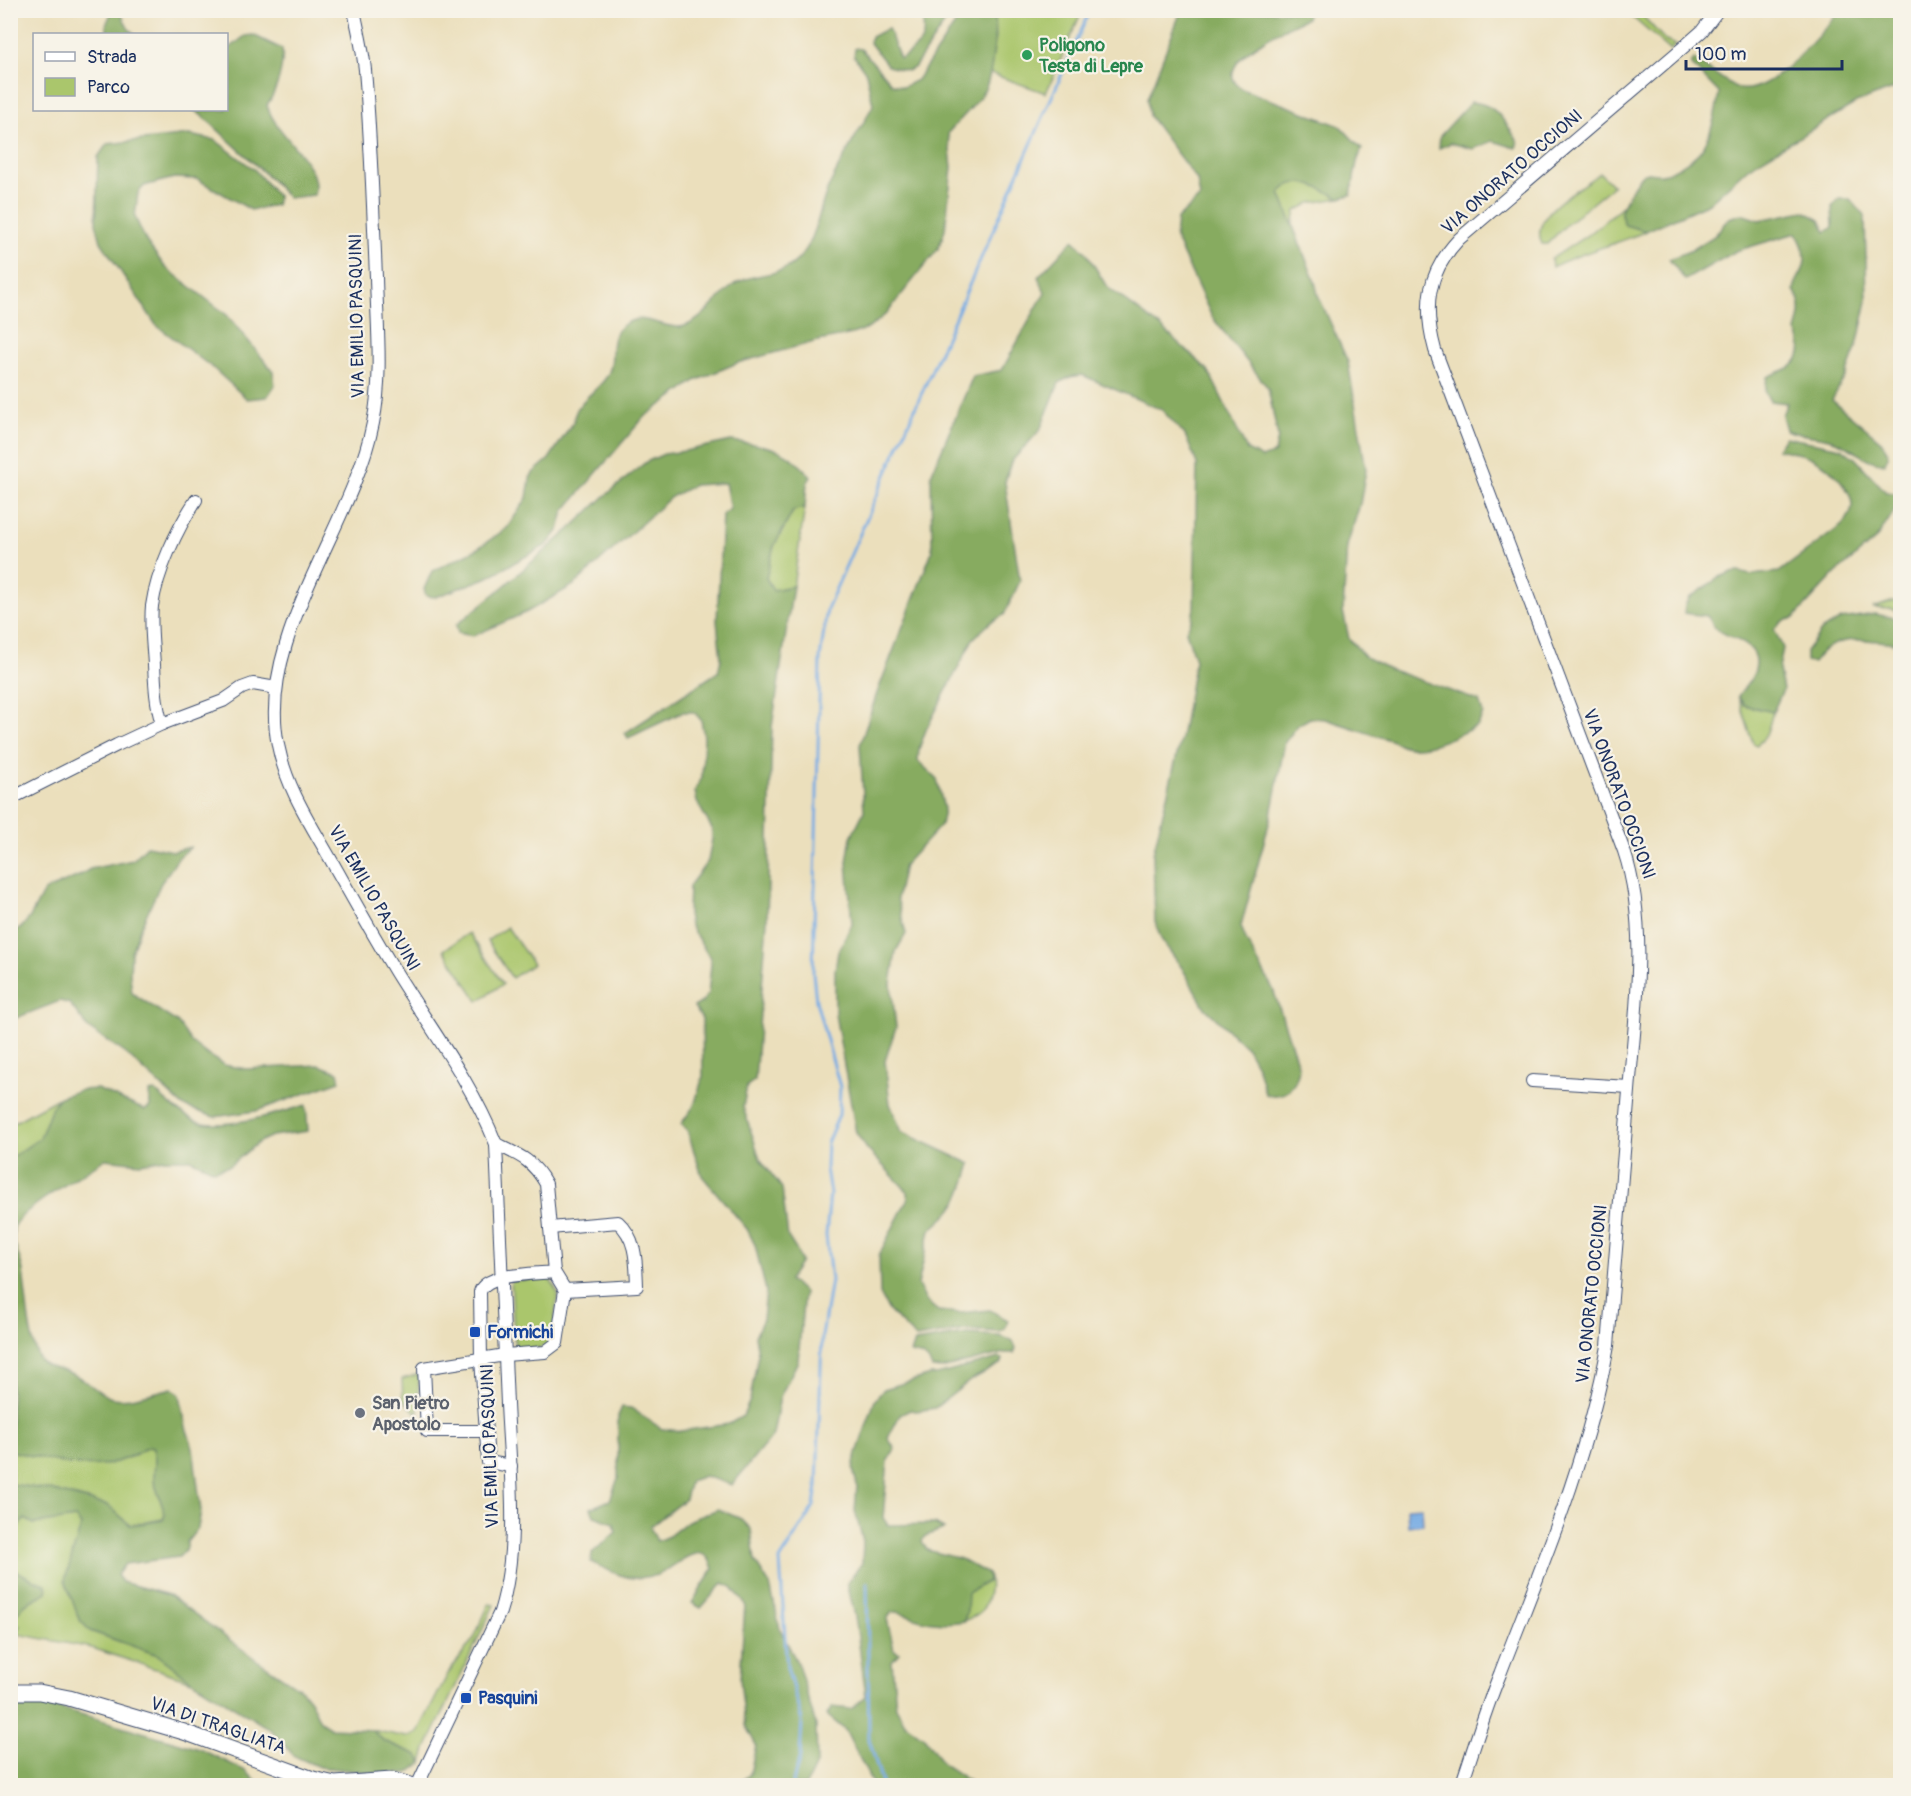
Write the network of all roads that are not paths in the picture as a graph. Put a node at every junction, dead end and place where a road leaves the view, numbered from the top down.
1 (354, 10) edge
2 (1718, 10) edge
3 (196, 500) dead end
4 (276, 688) junction
5 (162, 724) junction
6 (10, 799) edge
7 (1532, 1082) dead end
8 (1629, 1087) junction
9 (496, 1144) junction
10 (550, 1228) junction
11 (554, 1272) junction
12 (502, 1277) junction
13 (565, 1290) junction
14 (505, 1355) junction
15 (481, 1359) junction
16 (486, 1431) junction
17 (511, 1466) junction
18 (10, 1692) edge
19 (415, 1785) edge
20 (1461, 1785) edge

1 - 4 street, VIA EMILIO PASQUINI
2 - 8 street, VIA ONORATO OCCIONI
3 - 5 street
4 - 5 street
4 - 9 street, VIA EMILIO PASQUINI
5 - 6 street
7 - 8 street
8 - 20 street, VIA ONORATO OCCIONI
9 - 10 street
9 - 12 street, VIA EMILIO PASQUINI
10 - 11 street
10 - 13 street
11 - 12 street
11 - 13 street
12 - 14 street, VIA EMILIO PASQUINI
12 - 15 street
13 - 14 street
14 - 15 street
14 - 17 street, VIA EMILIO PASQUINI
15 - 16 street
15 - 16 street
16 - 17 street
17 - 19 street, VIA EMILIO PASQUINI
18 - 19 street, VIA DI TRAGLIATA

